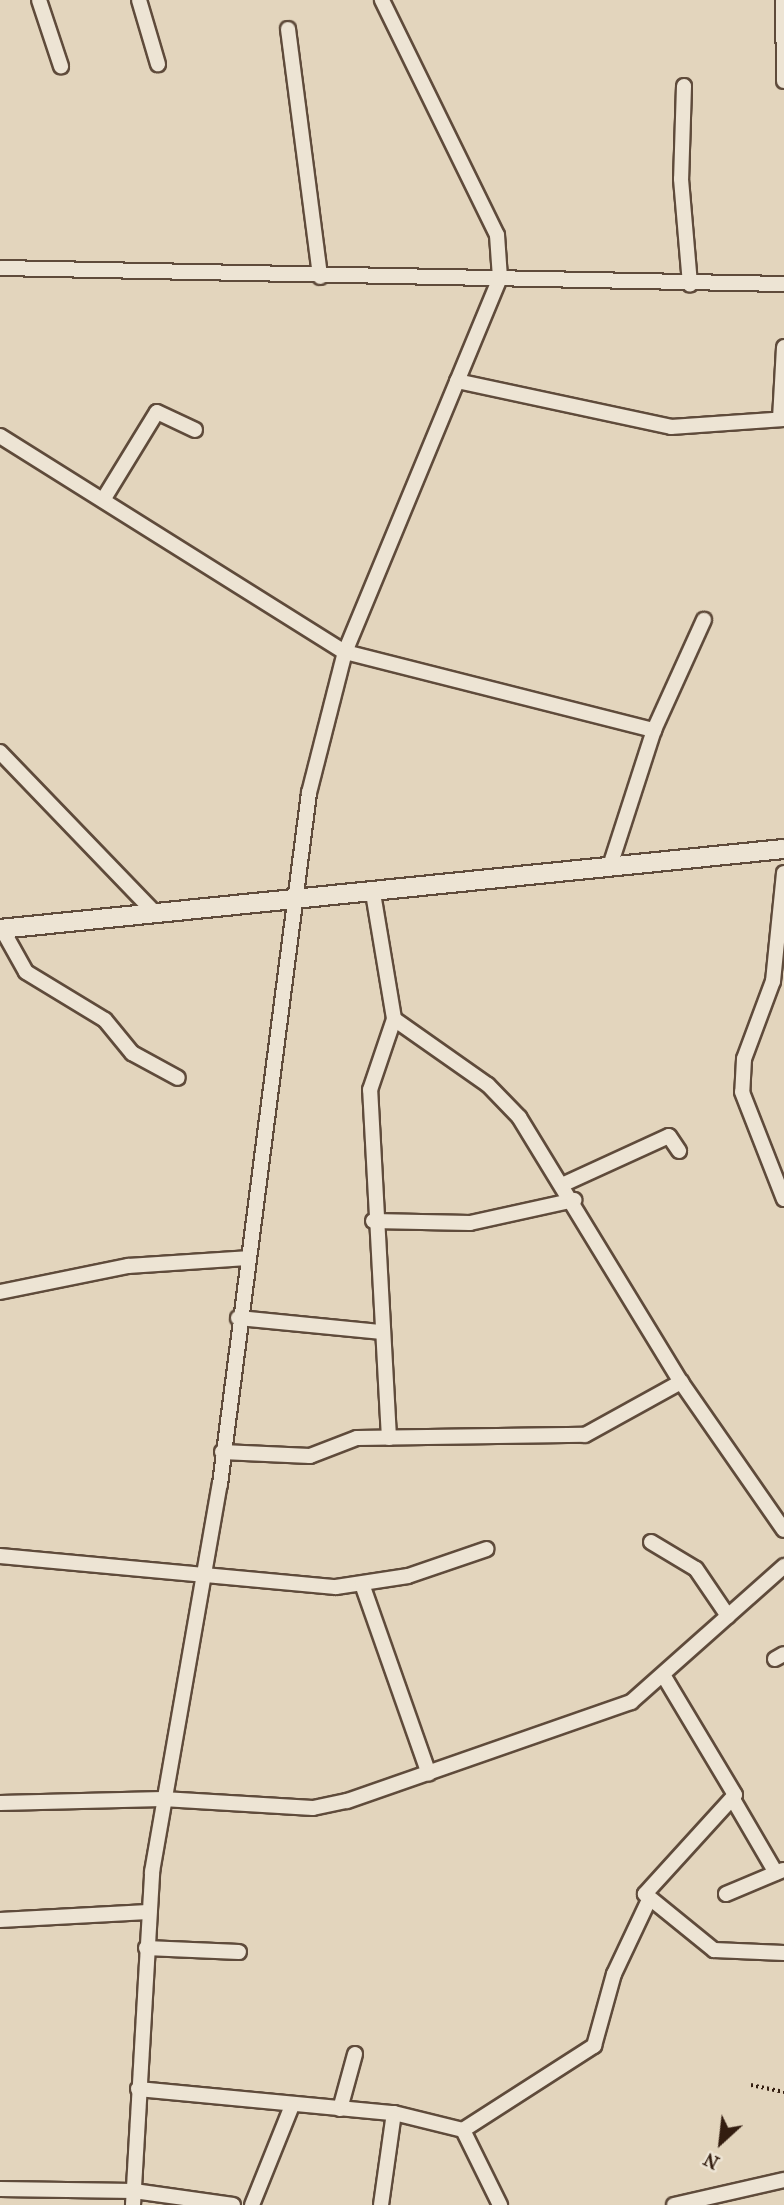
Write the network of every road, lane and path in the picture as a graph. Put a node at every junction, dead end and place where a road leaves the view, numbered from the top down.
1 (39, 0) edge
2 (139, 0) edge
3 (382, 0) edge
4 (783, 0) edge
5 (288, 29) dead end
6 (158, 64) dead end
7 (61, 66) dead end
8 (784, 81) edge
9 (684, 86) dead end
10 (0, 268) edge
11 (320, 276) junction
12 (500, 278) junction
13 (784, 284) edge
14 (690, 285) junction
15 (784, 347) edge
16 (457, 381) junction
17 (782, 419) edge
18 (195, 430) dead end
19 (0, 436) edge
20 (103, 500) junction
21 (704, 620) dead end
22 (345, 652) junction
23 (654, 730) junction
24 (0, 752) edge
25 (784, 849) edge
26 (611, 863) junction
27 (784, 873) edge
28 (373, 893) junction
29 (291, 897) junction
30 (155, 913) junction
31 (1, 929) edge
32 (394, 1019) junction
33 (178, 1078) dead end
34 (679, 1151) dead end
35 (564, 1184) junction
36 (784, 1199) edge
37 (575, 1200) junction
38 (373, 1222) junction
39 (247, 1258) junction
40 (0, 1292) edge
41 (238, 1318) junction
42 (380, 1332) junction
43 (681, 1382) junction
44 (389, 1438) junction
45 (222, 1452) junction
46 (784, 1530) edge
47 (651, 1542) dead end
48 (487, 1549) dead end
49 (0, 1556) edge
50 (784, 1566) edge
51 (204, 1571) junction
52 (362, 1584) junction
53 (728, 1616) junction
54 (665, 1678) junction
55 (429, 1774) junction
56 (163, 1799) junction
57 (733, 1801) junction
58 (0, 1802) edge
59 (780, 1871) edge
60 (726, 1894) dead end
61 (649, 1900) junction
62 (148, 1912) junction
63 (0, 1921) edge
64 (146, 1948) junction
65 (239, 1952) dead end
66 (784, 1953) edge
67 (355, 2054) dead end
68 (751, 2085) dead end
69 (138, 2089) junction
70 (784, 2092) edge
71 (291, 2108) junction
72 (340, 2109) junction
73 (394, 2113) junction
74 (463, 2130) junction
75 (784, 2180) edge
76 (0, 2189) edge
77 (134, 2198) edge
78 (233, 2205) edge
79 (252, 2205) edge
80 (381, 2205) edge
81 (500, 2205) edge
82 (674, 2205) edge

1 - 7 street
2 - 6 street
3 - 12 street
4 - 8 street
5 - 11 street
9 - 14 street
10 - 11 street
11 - 12 street
12 - 14 street
12 - 16 street
13 - 14 street
15 - 17 street
16 - 17 street
16 - 22 street
18 - 20 street
19 - 20 street
20 - 22 street
21 - 23 street
22 - 23 street
22 - 29 street
23 - 26 street
24 - 30 street
25 - 26 street
26 - 28 street
27 - 36 street
28 - 29 street
28 - 32 street
29 - 30 street
29 - 39 street
30 - 31 street
31 - 33 street
32 - 35 street
32 - 38 street
34 - 35 street
35 - 37 street
37 - 38 street
37 - 43 street
38 - 42 street
39 - 40 street
39 - 41 street
41 - 42 street
41 - 45 street
42 - 44 street
43 - 44 street
43 - 46 street
44 - 45 street
45 - 51 street
47 - 53 street
48 - 52 street
49 - 51 street
50 - 53 street
51 - 52 street
51 - 56 street
52 - 55 street
53 - 54 street
54 - 55 street
54 - 57 street
55 - 56 street
56 - 58 street
56 - 62 street
57 - 59 street
57 - 61 street
59 - 60 street
61 - 66 street
61 - 74 street
62 - 63 street
62 - 64 street
64 - 65 street
64 - 69 street
67 - 72 street
68 - 70 path
69 - 71 street
69 - 77 street
71 - 72 street
71 - 79 street
72 - 73 street
73 - 74 street
73 - 80 street
74 - 81 street
75 - 82 street
76 - 77 street
77 - 78 street

